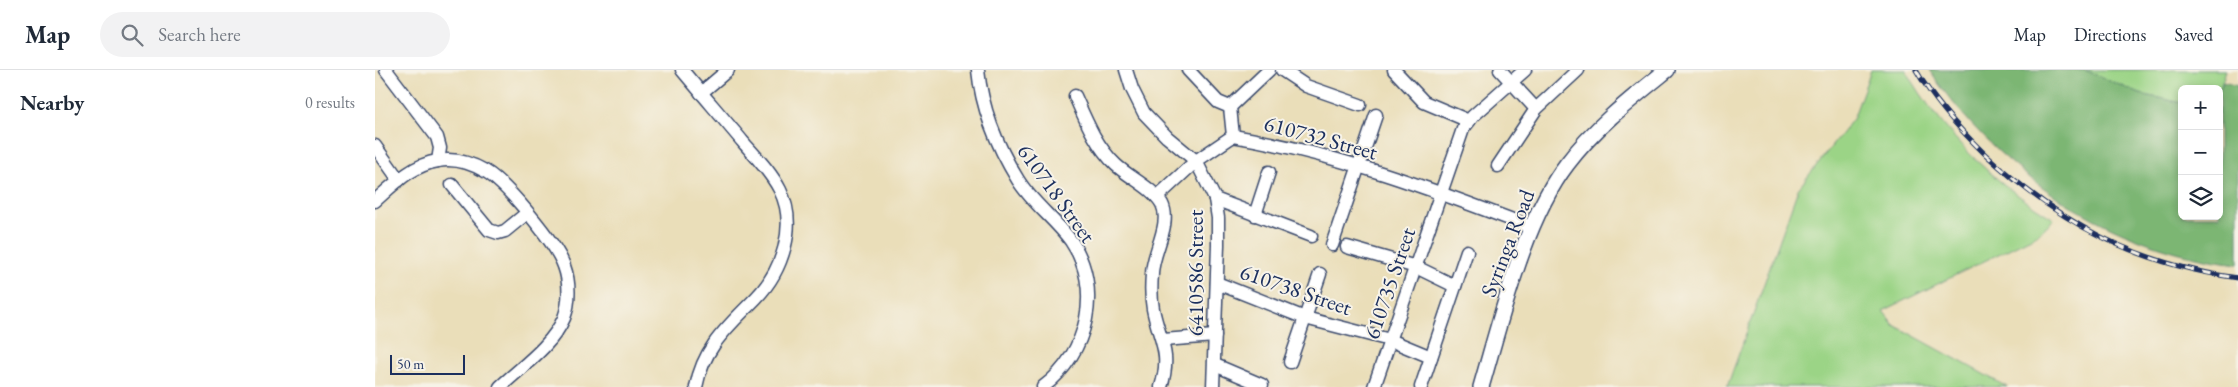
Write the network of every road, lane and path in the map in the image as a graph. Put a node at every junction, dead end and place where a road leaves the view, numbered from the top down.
1 (386, 70) edge
2 (682, 70) edge
3 (728, 70) edge
4 (977, 70) edge
5 (1126, 70) edge
6 (1188, 70) edge
7 (1269, 70) edge
8 (1282, 70) edge
9 (1500, 70) edge
10 (1525, 70) edge
11 (1578, 70) edge
12 (1667, 70) edge
13 (1396, 73) edge
14 (1511, 82) junction
15 (701, 93) junction
16 (1075, 96) dead end
17 (1360, 106) dead end
18 (1231, 107) junction
19 (1536, 109) junction
20 (1376, 115) dead end
21 (1469, 121) junction
22 (1233, 136) junction
23 (375, 146) edge
24 (438, 161) junction
25 (1196, 161) junction
26 (1498, 166) dead end
27 (1359, 167) junction
28 (1269, 172) dead end
29 (399, 180) junction
30 (452, 185) dead end
31 (1441, 192) junction
32 (1157, 196) junction
33 (1215, 199) junction
34 (375, 200) edge
35 (527, 213) junction
36 (1255, 215) junction
37 (1531, 228) junction
38 (1311, 236) dead end
39 (1332, 245) dead end
40 (1347, 248) dead end
41 (1467, 251) dead end
42 (1416, 267) junction
43 (1321, 274) dead end
44 (1217, 283) junction
45 (1455, 286) junction
46 (1305, 318) junction
47 (1215, 336) junction
48 (1163, 340) junction
49 (1390, 340) junction
50 (1431, 358) junction
51 (1290, 362) dead end
52 (1215, 365) junction
53 (1262, 385) dead end
54 (500, 387) edge
55 (696, 387) edge
56 (1043, 387) edge
57 (1161, 387) edge
58 (1213, 387) edge
59 (1374, 387) edge
60 (1421, 387) edge
61 (1481, 387) edge

1 - 24 street
2 - 15 street
3 - 15 street
4 - 56 street, 610718 Street
5 - 25 street, 6410586 Street
6 - 18 street
7 - 18 street
8 - 17 street
9 - 14 street
10 - 14 street, 610735 Street
11 - 19 street
12 - 37 street, Syringa Road
13 - 21 street
14 - 19 street
14 - 21 street, 610735 Street
15 - 55 street
16 - 32 street
18 - 22 street
19 - 26 street
20 - 27 street
21 - 31 street, 610735 Street
22 - 25 street, 610732 Street
22 - 27 street, 610732 Street
23 - 29 street
24 - 29 street
24 - 35 street
25 - 32 street, 610732 Street
25 - 33 street, 6410586 Street
27 - 31 street, 610732 Street
27 - 39 street
28 - 36 street
29 - 34 street
30 - 35 street
31 - 37 street, 610732 Street
31 - 42 street, 610735 Street
32 - 48 street
33 - 36 street
33 - 44 street, 6410586 Street
35 - 54 street
36 - 38 street
37 - 61 street, Syringa Road
40 - 42 street
41 - 45 street
42 - 45 street
42 - 49 street, 610735 Street
43 - 46 street
44 - 46 street, 610738 Street
44 - 47 street, 6410586 Street
45 - 50 street
46 - 49 street, 610738 Street
46 - 51 street
47 - 48 street
47 - 52 street, 6410586 Street
48 - 57 street
49 - 50 street, 610738 Street
49 - 59 street, 610735 Street
50 - 60 street
52 - 53 street
52 - 58 street, 6410586 Street

